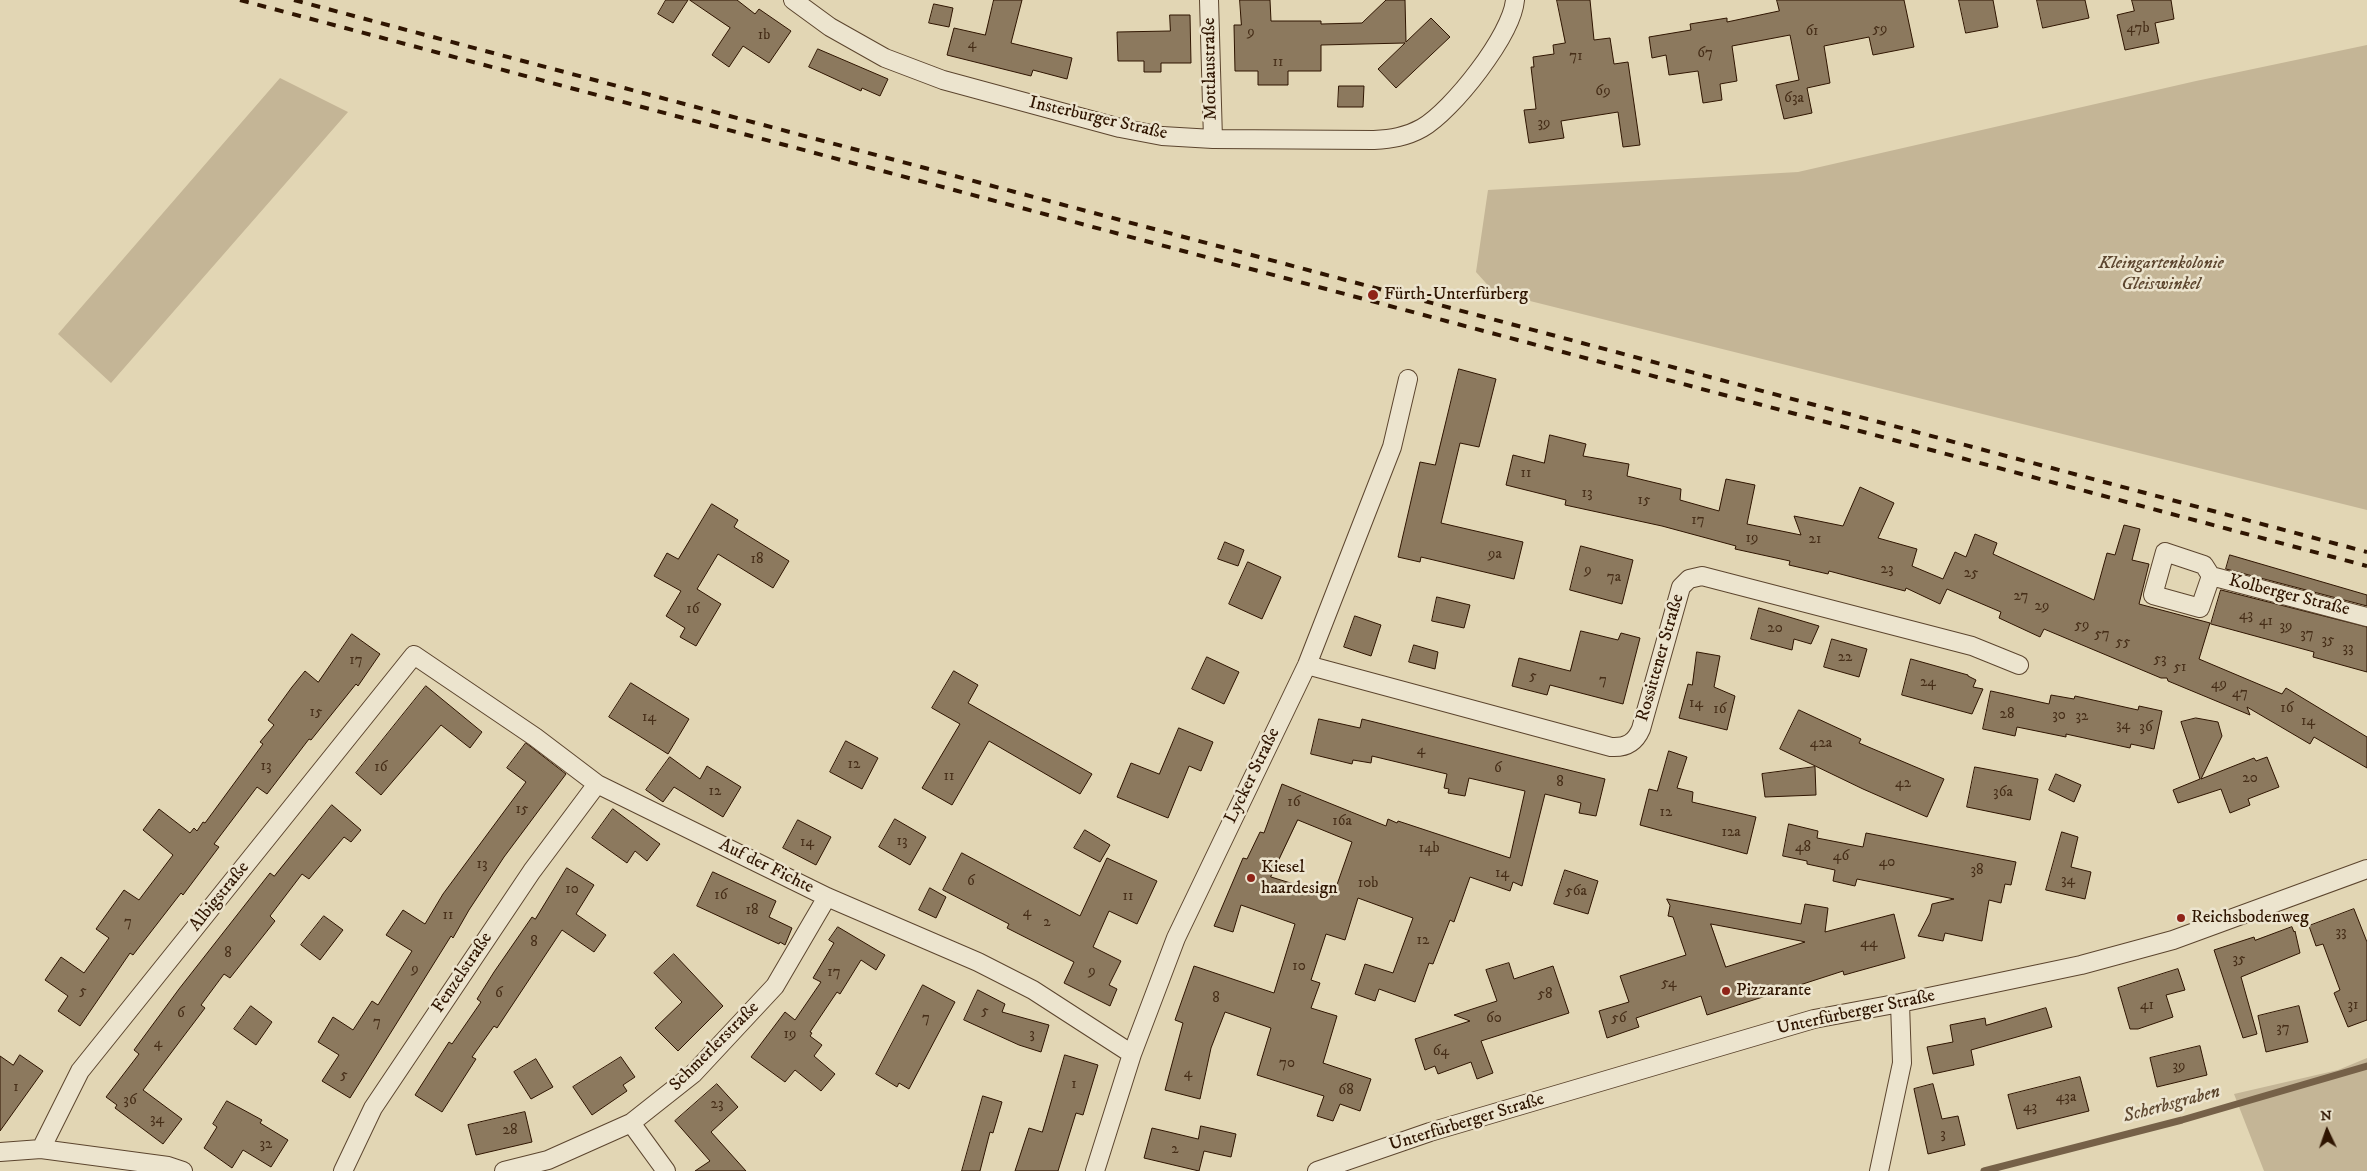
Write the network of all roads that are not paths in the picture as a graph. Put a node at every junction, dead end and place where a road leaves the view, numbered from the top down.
1 (792, 0) edge
2 (1209, 0) edge
3 (1515, 0) edge
4 (1213, 139) junction
5 (1408, 380) dead end
6 (2211, 576) dead end
7 (2367, 617) edge
8 (414, 655) joint
9 (1307, 665) junction
10 (2019, 665) dead end
11 (597, 784) junction
12 (2367, 869) edge
13 (826, 897) junction
14 (1900, 1003) junction
15 (1132, 1054) junction
16 (630, 1123) junction
17 (41, 1150) junction
18 (0, 1152) edge
19 (183, 1171) edge
20 (343, 1171) edge
21 (504, 1171) edge
22 (666, 1171) edge
23 (1095, 1171) edge
24 (1317, 1171) edge
25 (1879, 1171) edge

1 - 4 street, Insterburger Straße
2 - 4 street, Mottlaustraße
3 - 4 street, Insterburger Straße
5 - 9 street, Lycker Straße
6 - 7 street, Kolberger Straße
8 - 11 street, Auf der Fichte
8 - 17 street, Albigstraße
9 - 10 street, Rossittener Straße
9 - 15 street, Lycker Straße
11 - 13 street, Auf der Fichte
11 - 20 street, Fenzelstraße
12 - 14 street, Unterfürberger Straße
13 - 15 street, Auf der Fichte
13 - 16 street, Schmerlerstraße
14 - 24 street, Unterfürberger Straße
14 - 25 street
15 - 23 street, Lycker Straße
16 - 21 street, Schmerlerstraße
16 - 22 street
17 - 18 street
17 - 19 street

